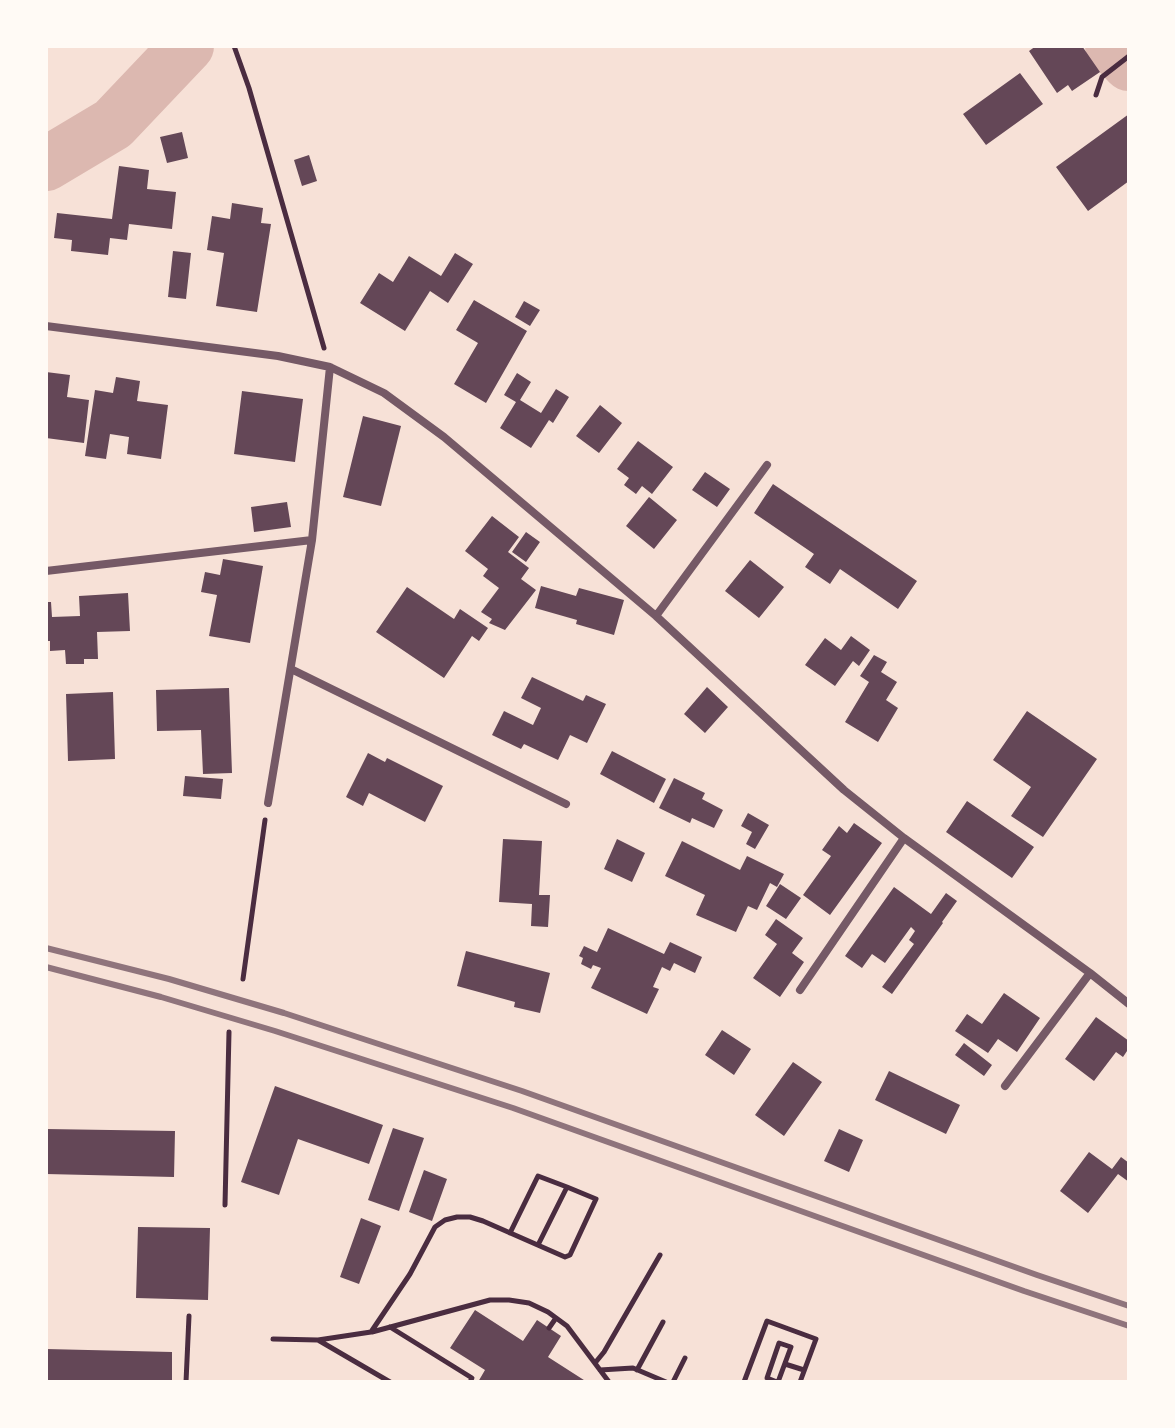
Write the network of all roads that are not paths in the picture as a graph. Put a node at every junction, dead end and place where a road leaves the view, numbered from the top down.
1 (46, 326) edge
2 (330, 367) junction
3 (767, 465) dead end
4 (312, 540) junction
5 (46, 571) edge
6 (656, 616) junction
7 (291, 669) junction
8 (268, 803) road end
9 (566, 804) dead end
10 (904, 838) junction
11 (1090, 973) junction
12 (800, 990) dead end
13 (1129, 1004) edge
14 (1005, 1086) dead end

1 - 2 street
2 - 4 street
2 - 6 street
3 - 6 street
4 - 5 street
4 - 7 street
6 - 10 street
7 - 8 street
7 - 9 street
10 - 11 street
10 - 12 street
11 - 13 street
11 - 14 street

